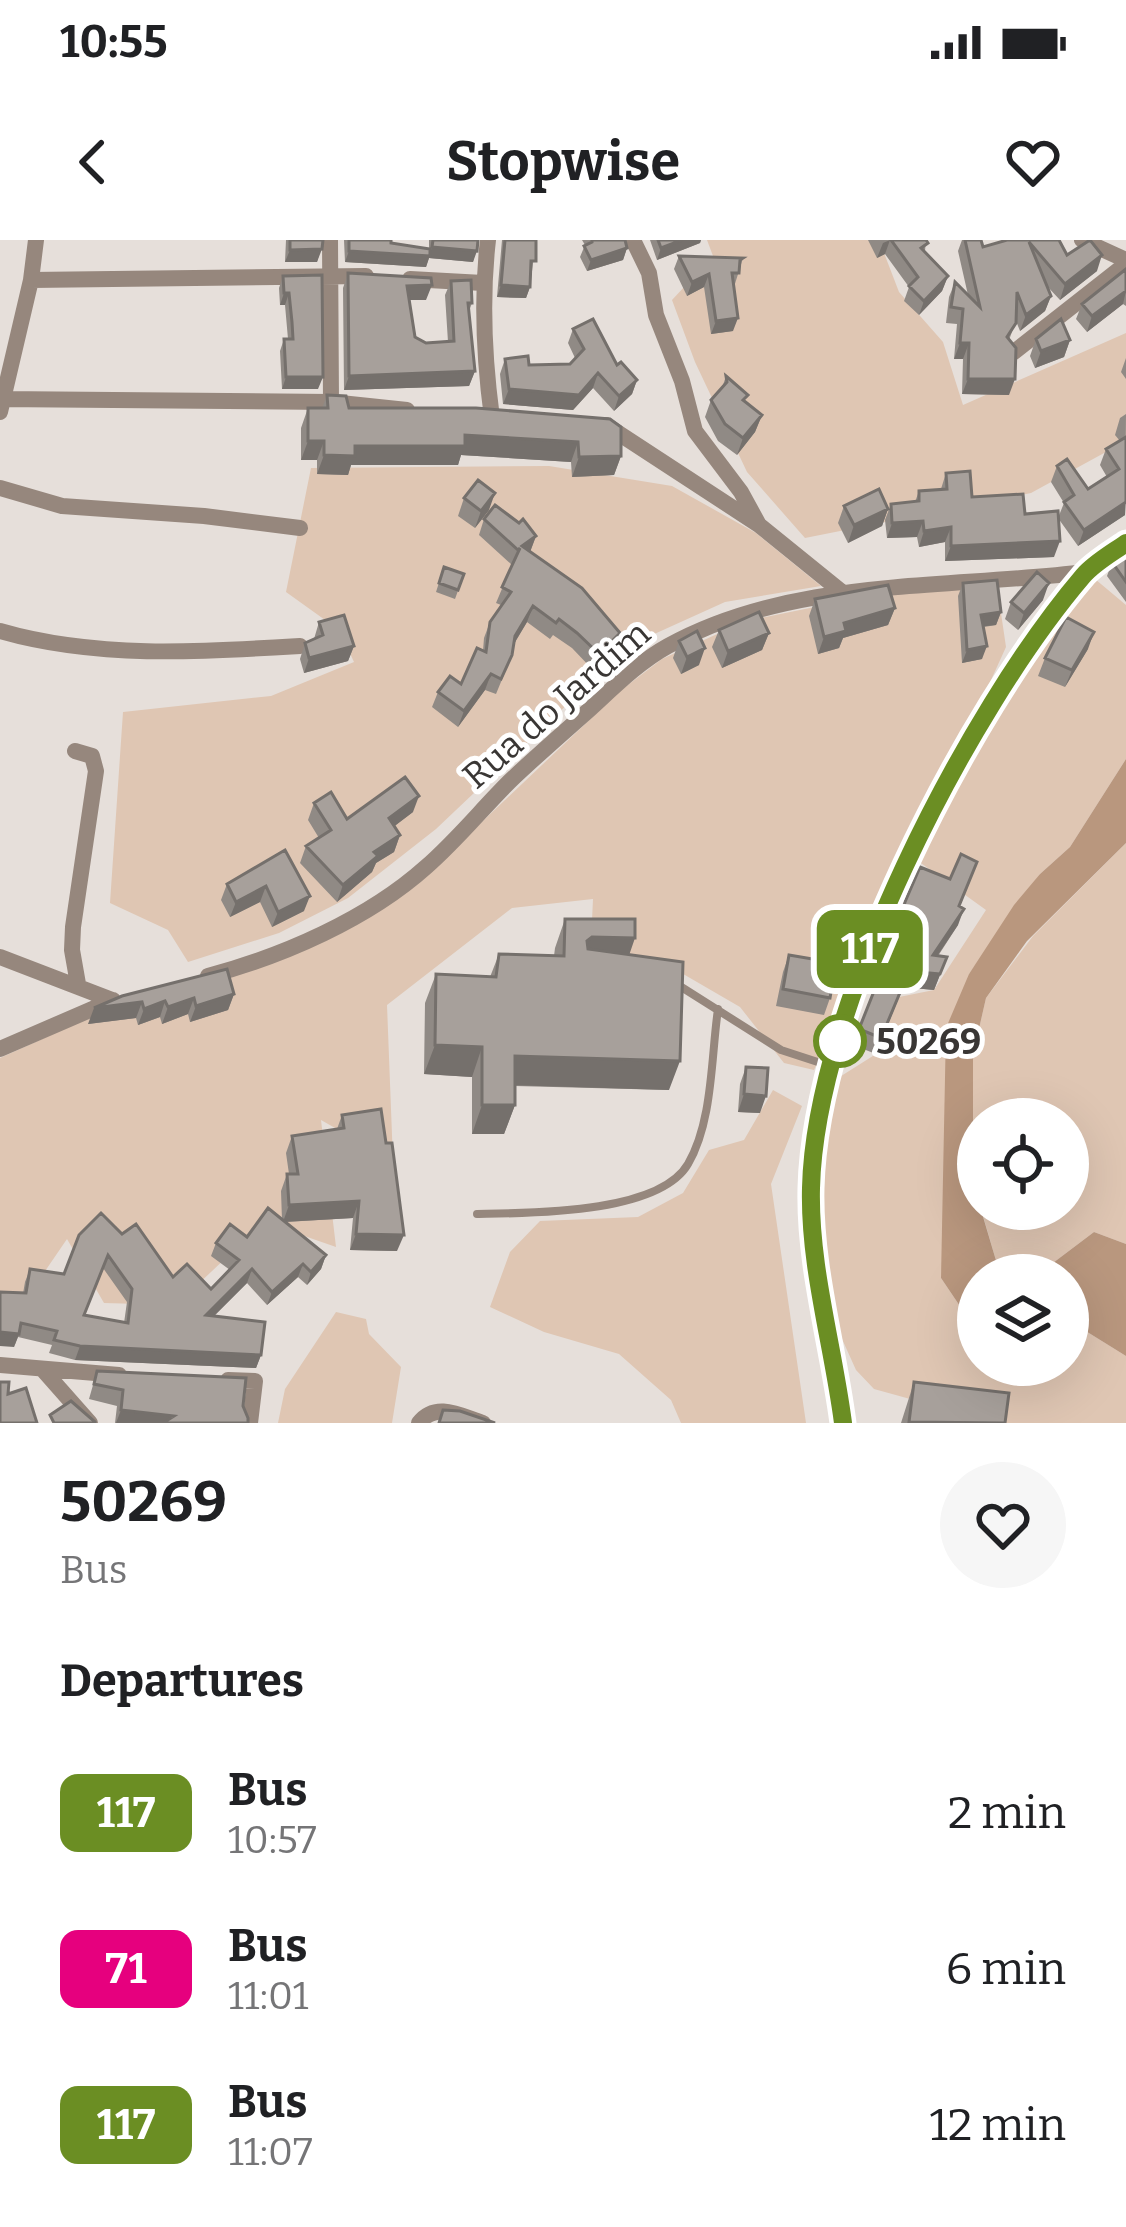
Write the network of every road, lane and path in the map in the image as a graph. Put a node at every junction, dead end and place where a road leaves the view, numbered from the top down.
1 (36, 240) edge
2 (330, 240) edge
3 (488, 240) edge
4 (633, 240) edge
5 (1082, 240) edge
6 (1126, 262) edge
7 (330, 274) junction
8 (31, 280) junction
9 (483, 284) junction
10 (1014, 352) edge
11 (331, 402) junction
12 (1, 403) edge
13 (423, 411) edge
14 (469, 416) edge
15 (492, 418) junction
16 (513, 418) edge
17 (591, 422) edge
18 (0, 488) edge
19 (759, 525) junction
20 (300, 528) dead end
21 (1126, 543) edge
22 (1086, 572) junction
23 (843, 593) junction
24 (0, 631) edge
25 (300, 646) edge
26 (74, 751) dead end
27 (0, 957) edge
28 (657, 977) edge
29 (187, 981) edge
30 (78, 984) junction
31 (718, 1009) junction
32 (0, 1049) edge
33 (832, 1066) junction
34 (478, 1214) dead end
35 (0, 1365) edge
36 (44, 1371) junction
37 (138, 1376) edge
38 (208, 1379) edge
39 (90, 1423) edge
40 (250, 1423) edge
41 (419, 1423) edge
42 (483, 1423) edge
43 (843, 1423) edge

1 - 8 street
2 - 7 street
3 - 9 street
4 - 19 street
5 - 6 street
6 - 10 street
7 - 8 street
7 - 9 street
7 - 11 street
8 - 12 street
9 - 15 street
11 - 12 street
11 - 13 street
14 - 15 street
15 - 16 street
17 - 19 street
18 - 20 street
19 - 23 street
21 - 22 street
22 - 23 street, Rua do Jardim
22 - 33 street
23 - 29 street, Rua do Jardim
24 - 25 street
26 - 30 street
27 - 30 street
28 - 31 lane
30 - 32 street
31 - 33 lane
31 - 34 lane
33 - 43 street
35 - 36 street
36 - 37 street
36 - 39 street
38 - 40 street
41 - 42 street

